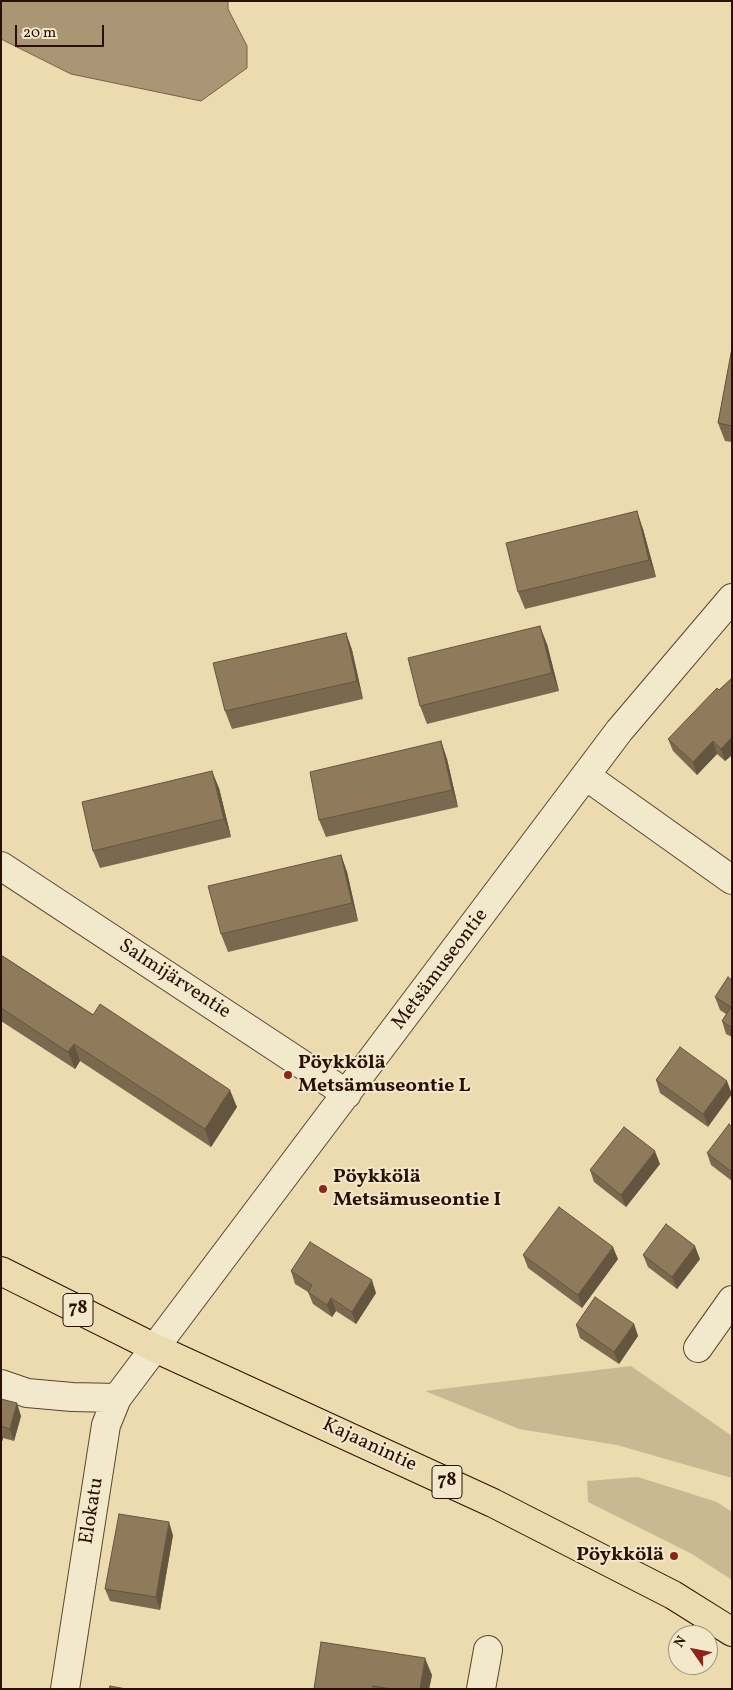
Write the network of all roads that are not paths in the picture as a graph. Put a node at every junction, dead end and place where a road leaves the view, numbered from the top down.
1 (732, 598) edge
2 (586, 776) junction
3 (1, 866) edge
4 (732, 880) edge
5 (347, 1094) junction
6 (1, 1271) edge
7 (732, 1300) edge
8 (155, 1348) junction
9 (698, 1348) dead end
10 (1, 1384) edge
11 (118, 1398) junction
12 (732, 1632) edge
13 (488, 1650) dead end
14 (66, 1689) edge
15 (481, 1689) edge

1 - 2 street, Metsämuseontie
2 - 4 street
2 - 5 street, Metsämuseontie
3 - 5 street, Salmijärventie
5 - 8 street, Metsämuseontie
6 - 8 main road, Kajaanintie / 78
7 - 9 street
8 - 11 street, Elokatu
8 - 12 main road, Kajaanintie / 78
10 - 11 street
11 - 14 street, Elokatu
13 - 15 street

